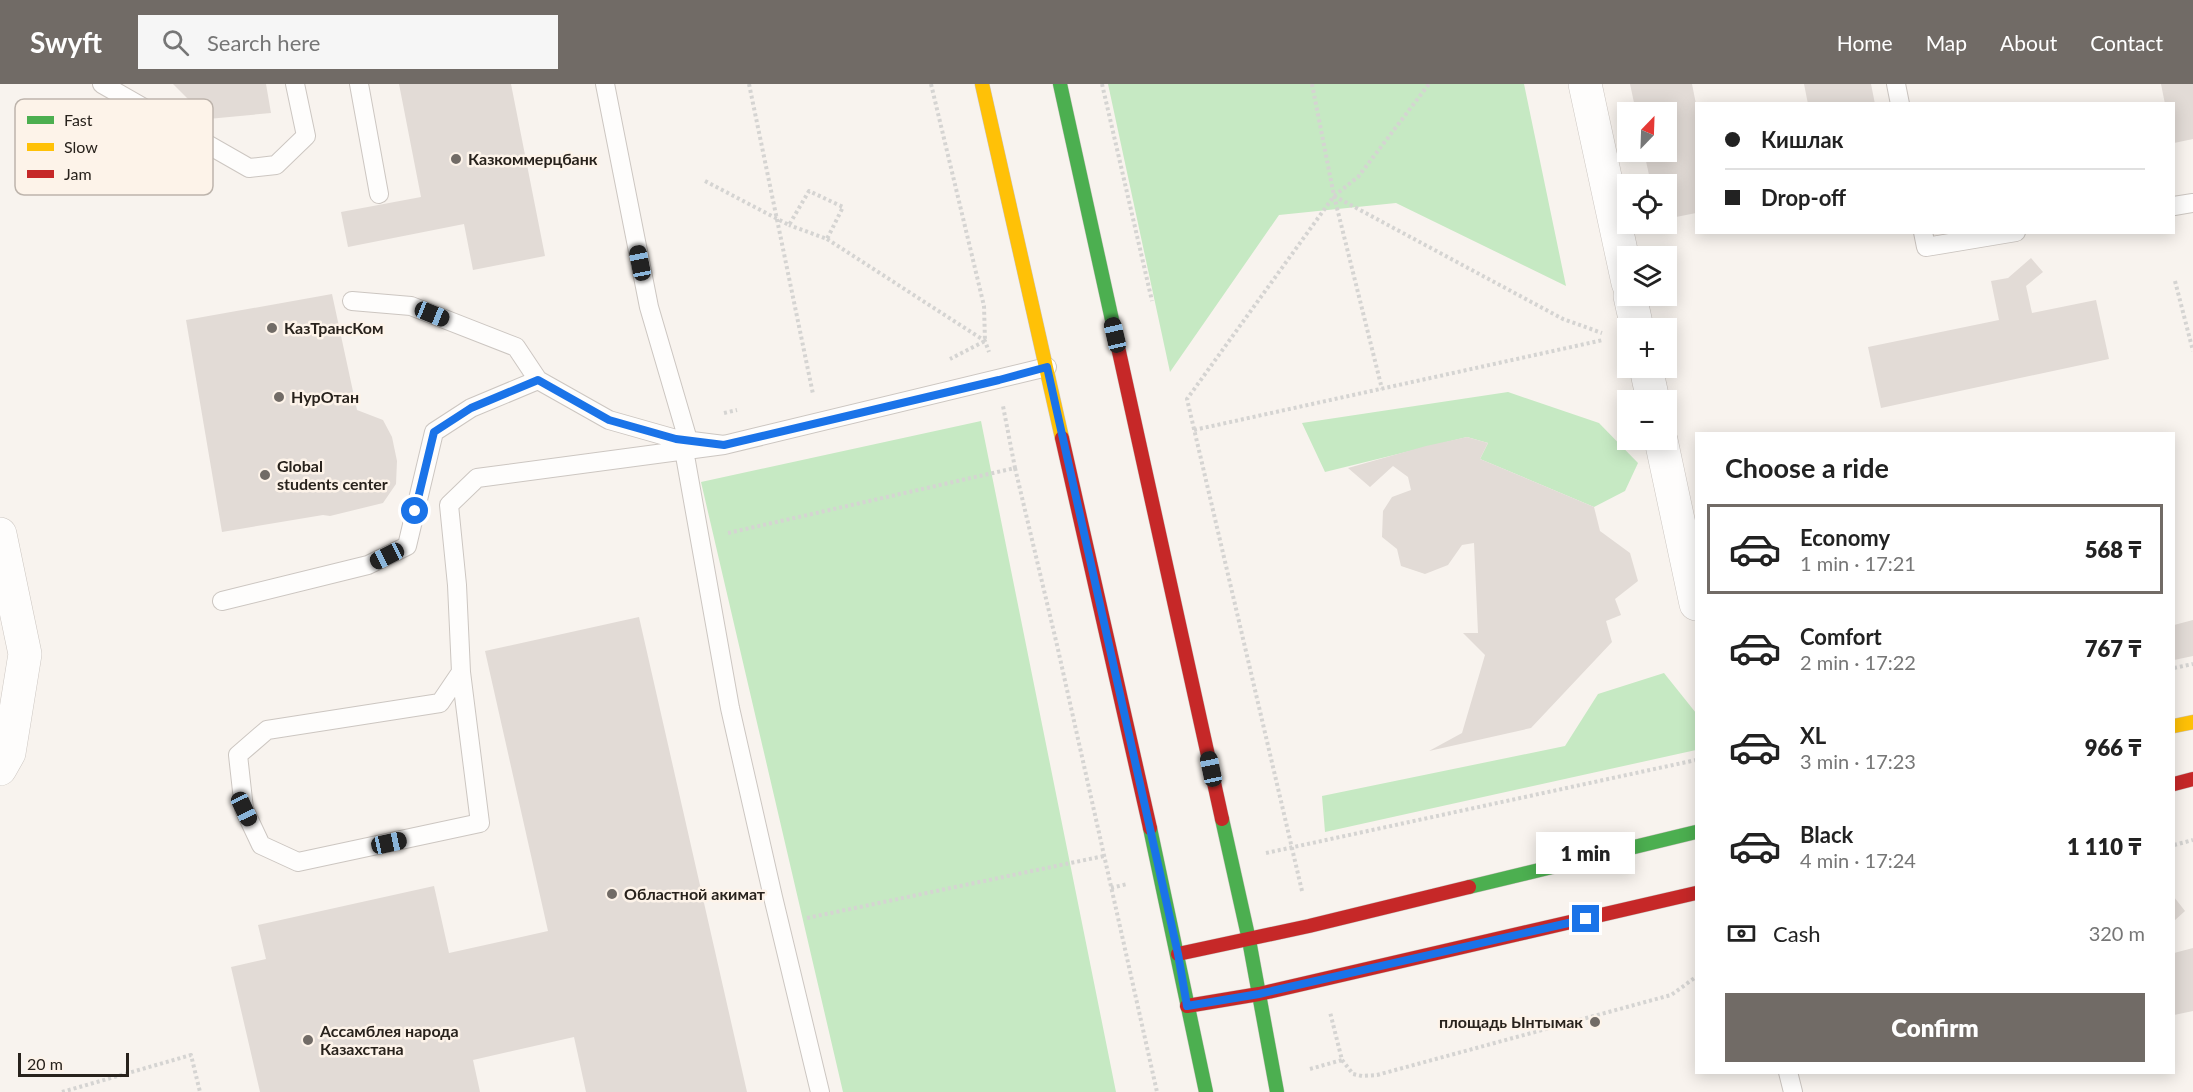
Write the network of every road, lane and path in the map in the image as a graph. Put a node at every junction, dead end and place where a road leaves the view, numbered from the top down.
1 (102, 84) edge
2 (295, 84) edge
3 (359, 84) edge
4 (605, 84) edge
5 (749, 84) edge
6 (932, 84) edge
7 (982, 84) edge
8 (1060, 84) edge
9 (1102, 84) edge
10 (1312, 84) edge
11 (1429, 84) edge
12 (1585, 84) edge
13 (1896, 84) edge
14 (128, 99) edge
15 (1900, 102) edge
16 (213, 147) edge
17 (705, 181) dead end
18 (379, 194) dead end
19 (1334, 196) junction
20 (2193, 203) edge
21 (2175, 206) edge
22 (777, 219) junction
23 (789, 225) junction
24 (1923, 234) edge
25 (2005, 234) edge
26 (827, 239) junction
27 (1620, 246) edge
28 (2175, 281) dead end
29 (352, 301) dead end
30 (1152, 301) dead end
31 (1604, 334) dead end
32 (1617, 335) edge
33 (985, 341) junction
34 (2193, 351) edge
35 (946, 361) dead end
36 (1047, 367) junction
37 (538, 380) junction
38 (999, 380) junction
39 (1382, 389) junction
40 (802, 397) dead end
41 (747, 408) dead end
42 (724, 413) dead end
43 (1194, 430) junction
44 (686, 445) junction
45 (1663, 450) edge
46 (1015, 468) junction
47 (0, 534) edge
48 (700, 540) junction
49 (1695, 599) edge
50 (222, 601) dead end
51 (2193, 664) edge
52 (2175, 668) edge
53 (460, 672) junction
54 (2193, 722) edge
55 (2175, 726) edge
56 (1695, 760) edge
57 (0, 769) edge
58 (2193, 780) edge
59 (2175, 784) edge
60 (1695, 832) edge
61 (2193, 840) edge
62 (2175, 845) edge
63 (1293, 848) junction
64 (1104, 856) junction
65 (1231, 860) junction
66 (1160, 874) junction
67 (1111, 888) junction
68 (1695, 894) edge
69 (780, 924) junction
70 (1309, 926) junction
71 (1249, 939) junction
72 (1178, 954) junction
73 (1695, 978) edge
74 (1322, 979) junction
75 (1259, 994) junction
76 (1187, 1006) junction
77 (1342, 1060) junction
78 (1788, 1074) edge
79 (1276, 1085) edge
80 (62, 1092) edge
81 (200, 1092) edge
82 (820, 1092) edge
83 (1157, 1092) edge
84 (1206, 1092) edge
85 (1793, 1092) edge

1 - 14 lane
2 - 16 lane
3 - 18 lane
4 - 44 lane
5 - 22 path
6 - 33 path
7 - 36 main road
8 - 65 main road
9 - 30 path
10 - 19 path
11 - 19 path
12 - 27 street
13 - 15 lane
17 - 22 path
19 - 31 path
19 - 39 path
19 - 43 path
20 - 21 lane
22 - 23 path
22 - 40 path
23 - 26 path
23 - 26 path
24 - 25 lane
26 - 33 path
28 - 34 path
29 - 37 lane
32 - 39 path
33 - 35 path
33 - 38 path
36 - 38 lane
36 - 66 main road
37 - 44 lane
37 - 50 lane
38 - 44 lane
38 - 46 path
39 - 43 path
41 - 42 path
43 - 63 path
44 - 48 lane
44 - 53 lane
45 - 49 street
46 - 48 path
46 - 64 path
47 - 57 street
48 - 69 lane
51 - 52 path
53 - 53 lane
54 - 55 main road
56 - 63 path
58 - 59 main road
60 - 70 main road
61 - 62 path
63 - 65 path
63 - 70 path
64 - 67 path
64 - 69 path
65 - 71 main road
66 - 67 path
66 - 72 main road
67 - 83 path
68 - 74 main road
69 - 82 lane
70 - 71 main road
71 - 72 main road
71 - 75 main road
72 - 76 main road
73 - 77 path
74 - 75 main road
74 - 77 path
75 - 76 main road
75 - 79 main road
76 - 84 main road
77 - 79 path
78 - 85 lane
80 - 81 path

